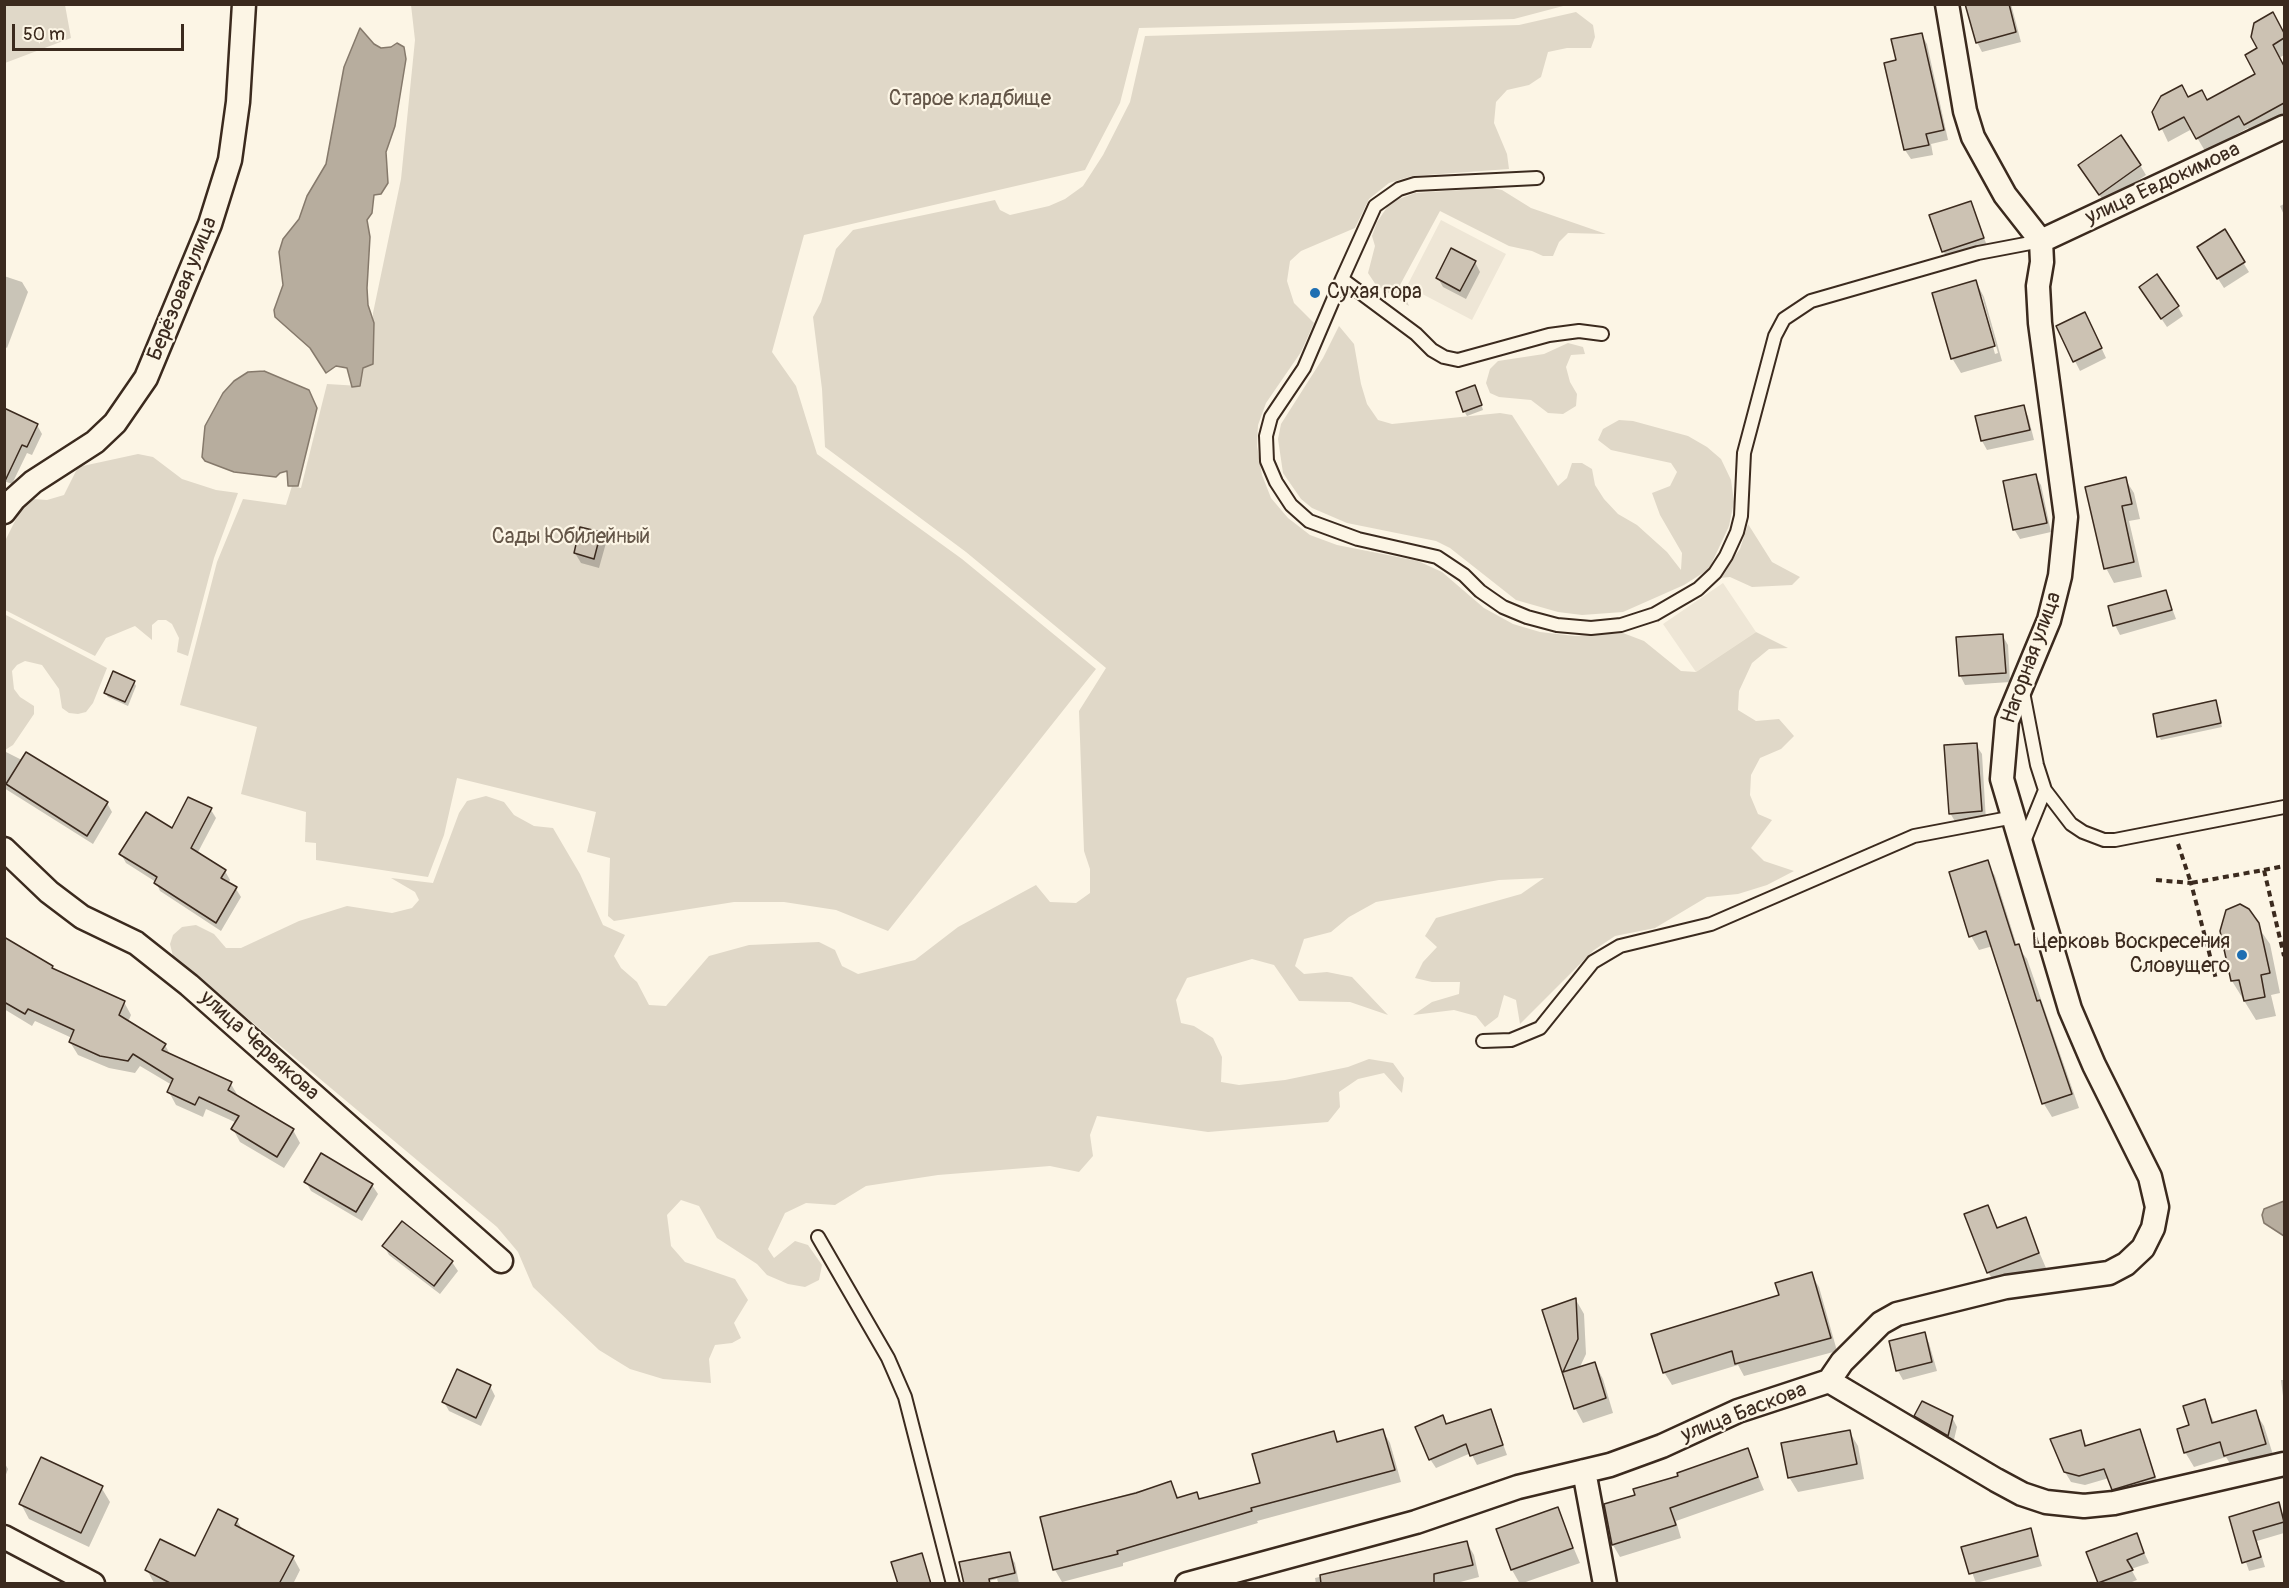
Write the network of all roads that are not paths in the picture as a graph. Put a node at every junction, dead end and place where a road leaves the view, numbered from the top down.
1 (244, 4) edge
2 (1947, 4) edge
3 (2284, 127) edge
4 (1538, 178) dead end
5 (2041, 241) junction
6 (1342, 279) junction
7 (1602, 334) dead end
8 (4, 512) edge
9 (2022, 688) junction
10 (2045, 790) junction
11 (2284, 807) edge
12 (2014, 817) junction
13 (2022, 848) junction
14 (4, 849) edge
15 (1483, 1041) dead end
16 (818, 1237) dead end
17 (501, 1261) dead end
18 (1829, 1381) junction
19 (2284, 1464) edge
20 (1584, 1472) junction
21 (4, 1537) edge
22 (93, 1584) edge
23 (953, 1584) edge
24 (1187, 1584) edge
25 (1605, 1584) edge

1 - 8 street, Берёзовая улица
2 - 5 street
3 - 5 street, улица Евдокимова
4 - 6 lane
5 - 6 lane
5 - 9 street, Нагорная улица
6 - 7 lane
9 - 10 lane
9 - 12 street, Нагорная улица
10 - 11 lane
10 - 13 lane
12 - 13 street, Нагорная улица
12 - 15 lane
13 - 18 street, Нагорная улица
14 - 17 street, улица Червякова
16 - 23 lane
18 - 19 street, улица Баскова
18 - 20 street, улица Баскова
20 - 24 street, улица Баскова
20 - 25 street
21 - 22 street

